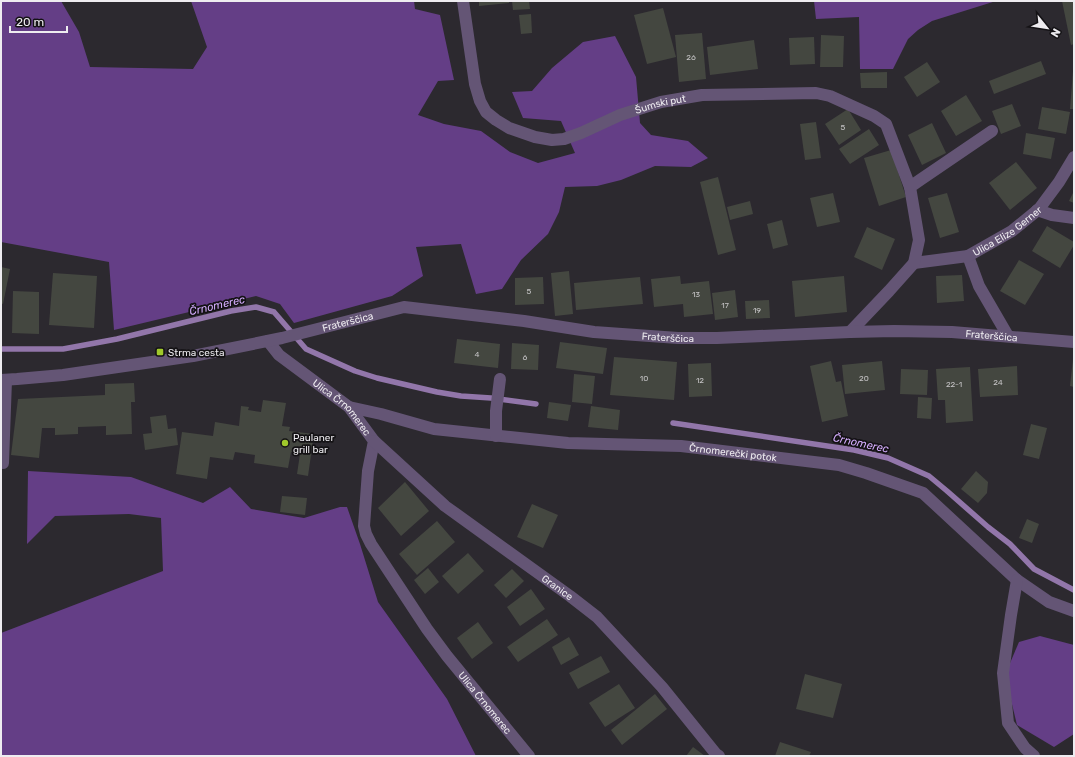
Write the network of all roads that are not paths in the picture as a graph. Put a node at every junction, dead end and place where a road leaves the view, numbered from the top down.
1 (463, 1) edge
2 (992, 131) dead end
3 (1074, 157) edge
4 (910, 187) junction
5 (1037, 210) junction
6 (1074, 218) edge
7 (968, 256) junction
8 (914, 263) junction
9 (850, 332) junction
10 (1008, 336) junction
11 (268, 341) junction
12 (1074, 342) edge
13 (4, 380) edge
14 (500, 384) dead end
15 (348, 408) junction
16 (496, 436) junction
17 (374, 441) junction
18 (3, 463) dead end
19 (1017, 580) junction
20 (1074, 611) edge
21 (529, 756) edge
22 (719, 756) edge
23 (1034, 756) edge

1 - 4 street, Šumski put
2 - 4 street
3 - 5 street, Ulica Elize Gerner
4 - 8 street, Šumski put
5 - 6 street
5 - 7 street, Ulica Elize Gerner
7 - 8 street, Ulica Elize Gerner
7 - 10 street
8 - 9 street, Šumski put
9 - 10 street, Fraterščica
9 - 11 street, Fraterščica
10 - 12 street, Fraterščica
11 - 13 street
11 - 15 street, Ulica Črnomerec
13 - 18 street
14 - 16 street
15 - 16 street, Črnomerečki potok
15 - 17 street, Ulica Črnomerec
16 - 19 street, Črnomerečki potok
17 - 21 street, Ulica Črnomerec
17 - 22 street, Granice
19 - 20 street, Črnomerečki potok
19 - 23 street

